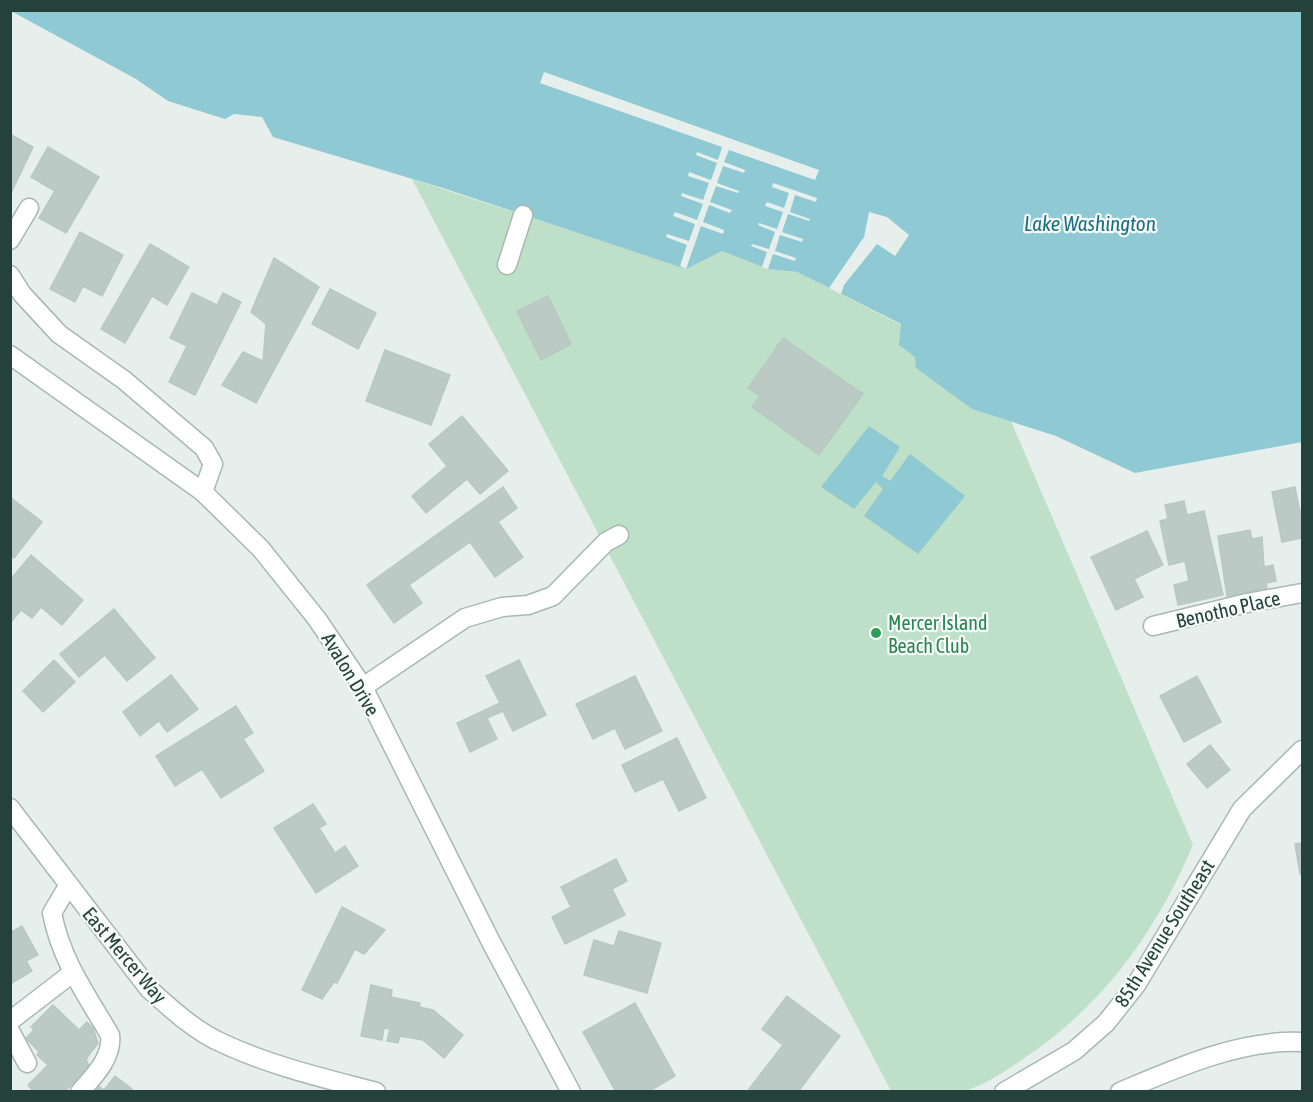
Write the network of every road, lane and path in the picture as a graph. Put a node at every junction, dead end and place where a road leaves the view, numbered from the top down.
1 (29, 208) dead end
2 (523, 215) dead end
3 (10, 240) edge
4 (507, 265) dead end
5 (10, 275) edge
6 (10, 355) edge
7 (203, 492) junction
8 (619, 535) dead end
9 (1302, 593) edge
10 (1153, 626) dead end
11 (363, 687) junction
12 (1302, 750) edge
13 (10, 808) edge
14 (68, 886) junction
15 (71, 974) junction
16 (10, 1021) edge
17 (10, 1031) edge
18 (1302, 1042) edge
19 (27, 1063) dead end
20 (80, 1092) edge
21 (376, 1092) edge
22 (571, 1092) edge
23 (1004, 1092) edge
24 (1120, 1092) edge

1 - 3 street
2 - 4 street
5 - 7 street
6 - 7 street, Avalon Drive
7 - 11 street, Avalon Drive
8 - 11 street
9 - 10 street, Benotho Place
11 - 22 street, Avalon Drive
12 - 23 street, 85th Avenue Southeast
13 - 14 street, East Mercer Way
14 - 15 street
14 - 21 street, East Mercer Way
15 - 16 street
15 - 20 street
17 - 19 street
18 - 24 street

